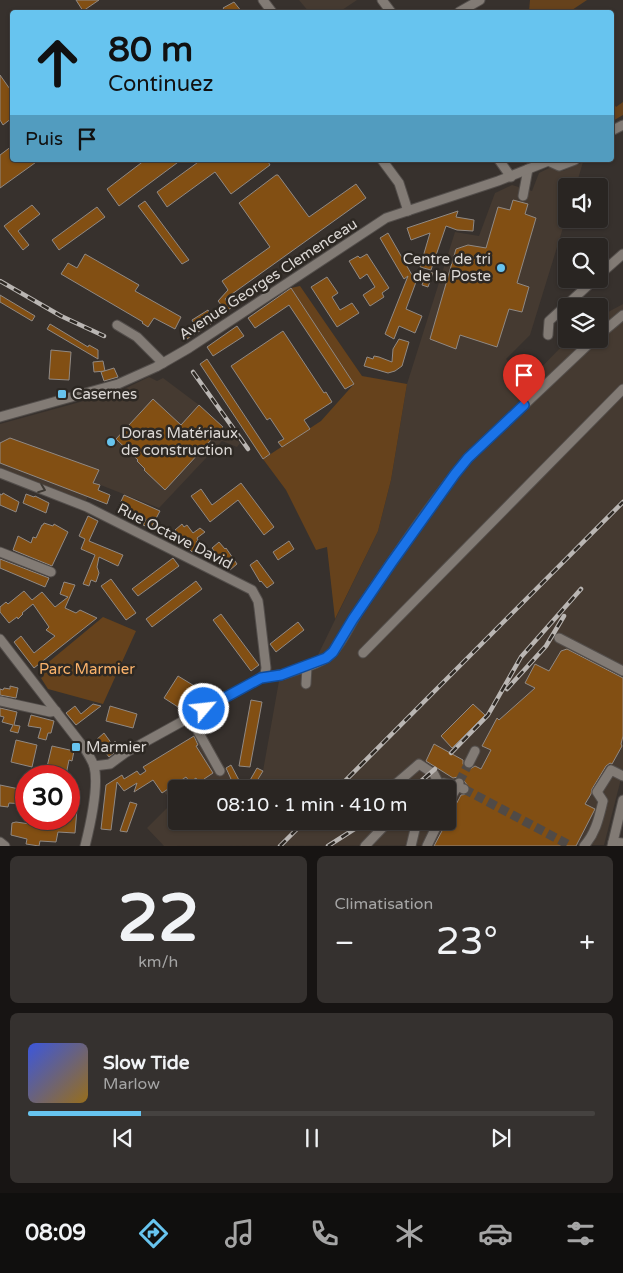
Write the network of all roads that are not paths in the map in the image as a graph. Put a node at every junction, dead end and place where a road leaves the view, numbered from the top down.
1 (480, 0) edge
2 (465, 10) edge
3 (383, 162) edge
4 (500, 162) edge
5 (546, 162) edge
6 (551, 162) edge
7 (569, 162) edge
8 (528, 169) junction
9 (511, 176) junction
10 (523, 196) dead end
11 (408, 211) junction
12 (623, 254) edge
13 (608, 267) edge
14 (585, 288) edge
15 (623, 315) edge
16 (116, 325) dead end
17 (608, 328) edge
18 (548, 335) dead end
19 (584, 348) edge
20 (163, 363) junction
21 (623, 389) edge
22 (0, 417) edge
23 (0, 473) edge
24 (0, 552) edge
25 (51, 572) dead end
26 (559, 638) dead end
27 (0, 639) edge
28 (363, 653) dead end
29 (319, 661) junction
30 (307, 667) junction
31 (623, 671) edge
32 (281, 675) junction
33 (261, 678) junction
34 (306, 684) dead end
35 (0, 701) edge
36 (56, 711) junction
37 (190, 717) junction
38 (475, 751) dead end
39 (469, 763) tunnel mouth
40 (94, 766) junction
41 (220, 771) dead end
42 (623, 776) edge
43 (401, 780) edge
44 (434, 780) edge
45 (623, 800) edge
46 (380, 830) edge
47 (415, 830) edge
48 (435, 830) edge
49 (0, 842) edge
50 (623, 843) edge
51 (612, 844) edge
52 (5, 846) edge
53 (85, 846) edge
54 (365, 846) edge
55 (411, 846) edge
56 (427, 846) edge
57 (584, 846) edge

1 - 2 street
3 - 11 street
4 - 9 street
5 - 8 street, Avenue Georges Clemenceau
6 - 7 street
8 - 9 street, Avenue Georges Clemenceau
8 - 10 street
9 - 11 street, Avenue Georges Clemenceau
11 - 20 street, Avenue Georges Clemenceau
12 - 13 street
14 - 18 street
15 - 17 street
16 - 20 street
19 - 29 street
20 - 22 street, Avenue Georges Clemenceau
21 - 28 street
23 -> 33 street, Rue Octave David
24 - 25 street
26 - 31 street
27 - 36 street
29 - 30 street
29 - 32 street
30 - 32 street
30 - 34 street
32 - 33 street
33 - 37 street
35 - 36 street
36 - 40 street
37 - 40 street
37 - 41 street
38 - 39 street
40 - 53 street
42 - 57 street
43 - 44 street
45 - 51 street
46 - 54 street
47 - 55 street
48 - 56 street
49 - 52 street
50 - 51 street

